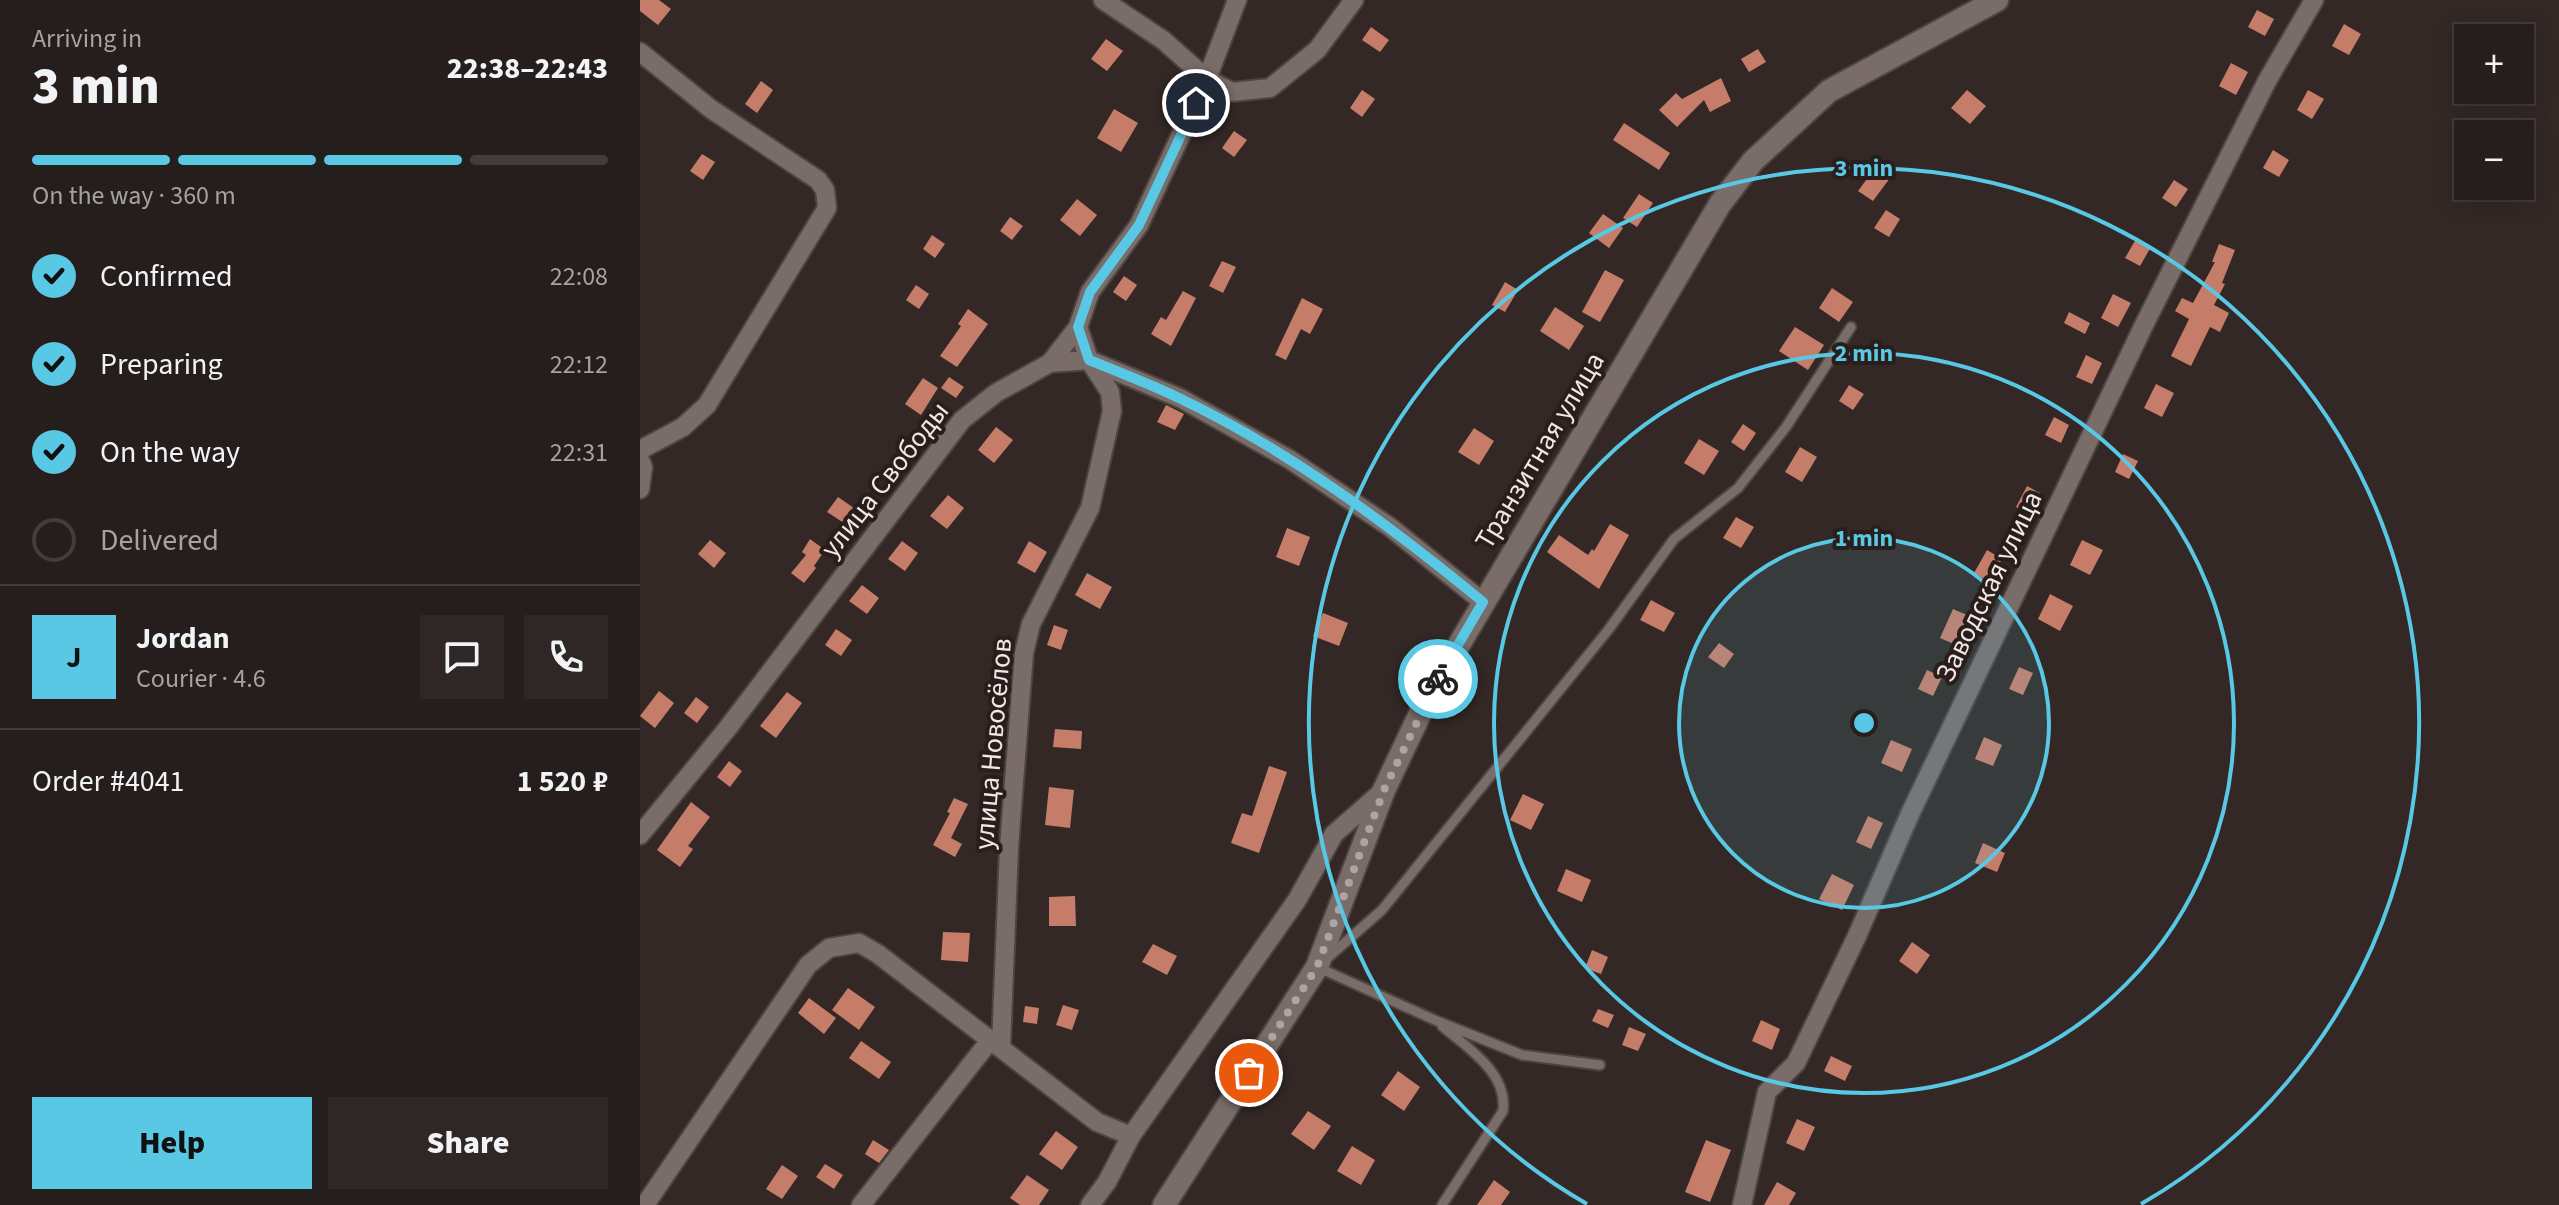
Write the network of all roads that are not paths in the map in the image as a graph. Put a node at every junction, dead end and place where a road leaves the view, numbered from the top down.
1 (1103, 0) edge
2 (1237, 0) edge
3 (1354, 0) edge
4 (1997, 0) edge
5 (2314, 0) edge
6 (640, 52) edge
7 (1207, 79) junction
8 (1078, 327) junction
9 (1851, 327) dead end
10 (1089, 360) junction
11 (1050, 363) junction
12 (640, 450) edge
13 (640, 460) edge
14 (640, 489) edge
15 (1483, 602) junction
16 (1384, 790) junction
17 (640, 835) edge
18 (1317, 967) junction
19 (1437, 1021) junction
20 (996, 1043) junction
21 (1600, 1065) dead end
22 (1131, 1136) junction
23 (645, 1205) edge
24 (861, 1205) edge
25 (1090, 1205) edge
26 (1164, 1205) edge
27 (1442, 1205) edge
28 (1742, 1205) edge

1 - 7 street
2 - 7 street, улица Свободы
3 - 7 street
4 - 15 main road, Транзитная улица
5 - 28 street, Заводская улица
6 - 12 street
7 - 8 street, улица Свободы
8 - 10 street, улица Новосёлов
8 - 11 street, улица Свободы
9 - 18 lane
10 - 11 street
10 - 15 street
10 - 20 street, улица Новосёлов
11 - 17 street, улица Свободы
13 - 14 street
15 - 16 main road, Транзитная улица
16 - 18 main road, Транзитная улица
16 - 22 street
18 - 19 lane
18 - 26 main road, Транзитная улица
19 - 21 lane
19 - 27 lane
20 - 22 street
20 - 23 street
20 - 24 street
22 - 25 street

